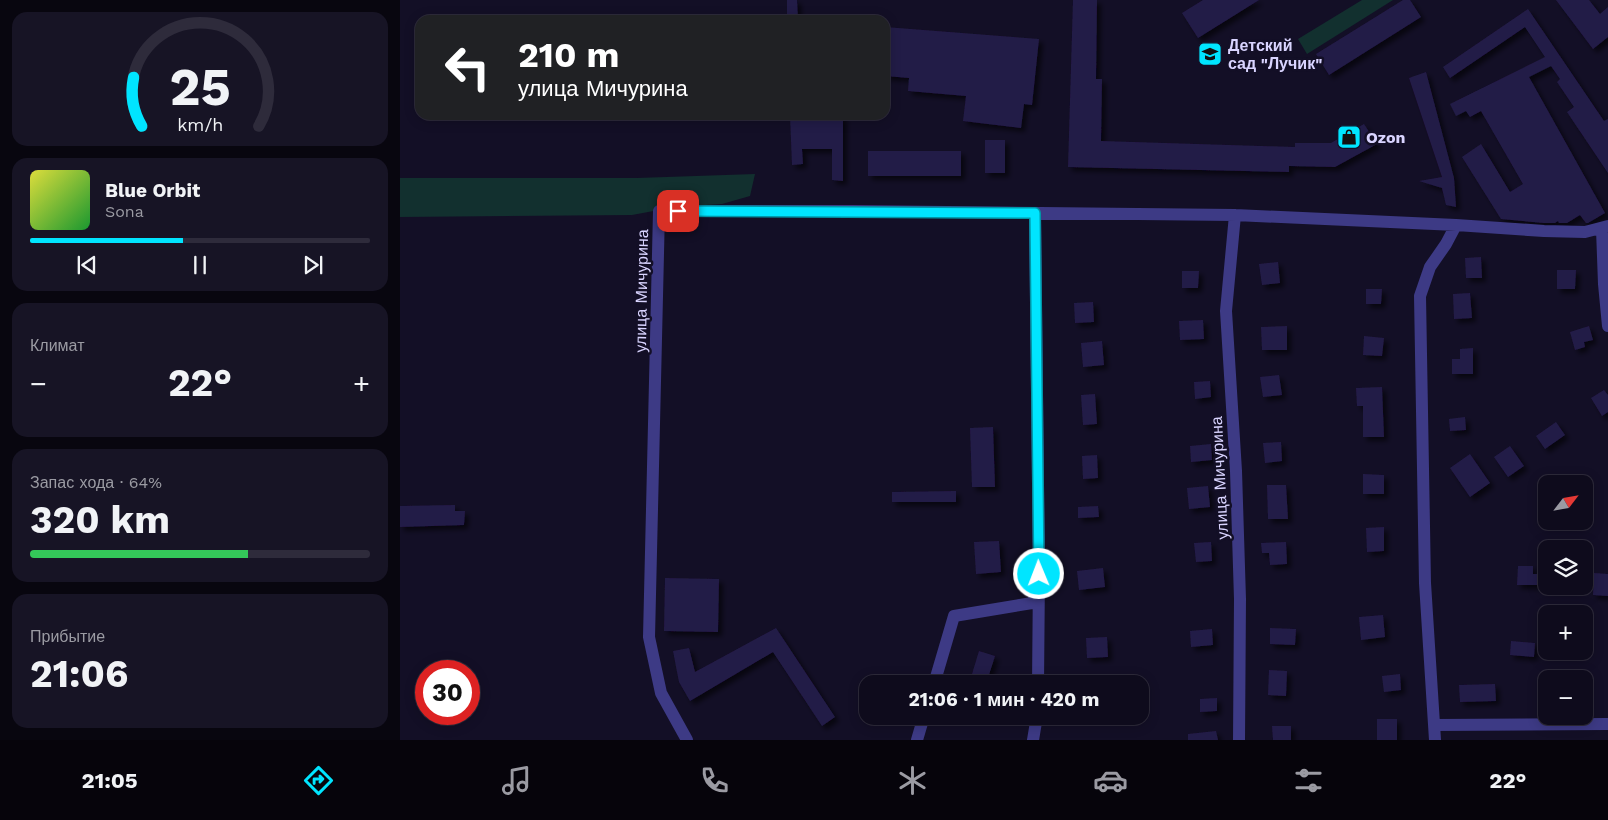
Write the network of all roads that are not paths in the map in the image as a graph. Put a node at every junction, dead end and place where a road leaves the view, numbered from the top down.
1 (1035, 213) junction
2 (1235, 215) junction
3 (1456, 225) junction
4 (1605, 227) edge
5 (1608, 326) edge
6 (1038, 591) junction
7 (937, 675) edge
8 (1038, 675) edge
9 (1608, 724) edge
10 (921, 725) edge
11 (1036, 725) edge
12 (1435, 725) junction
13 (687, 740) edge
14 (917, 740) edge
15 (1033, 740) edge
16 (1239, 740) edge
17 (1435, 740) edge

1 - 2 street, улица Мичурина
1 - 6 street
1 - 13 street, улица Мичурина
2 - 3 street, улица Мичурина
2 - 16 street, улица Мичурина
3 - 4 street, улица Мичурина
3 - 12 street
4 - 5 street, улица Мичурина
6 - 7 street
6 - 8 street
9 - 12 street
10 - 14 street
11 - 15 street
12 - 17 street

